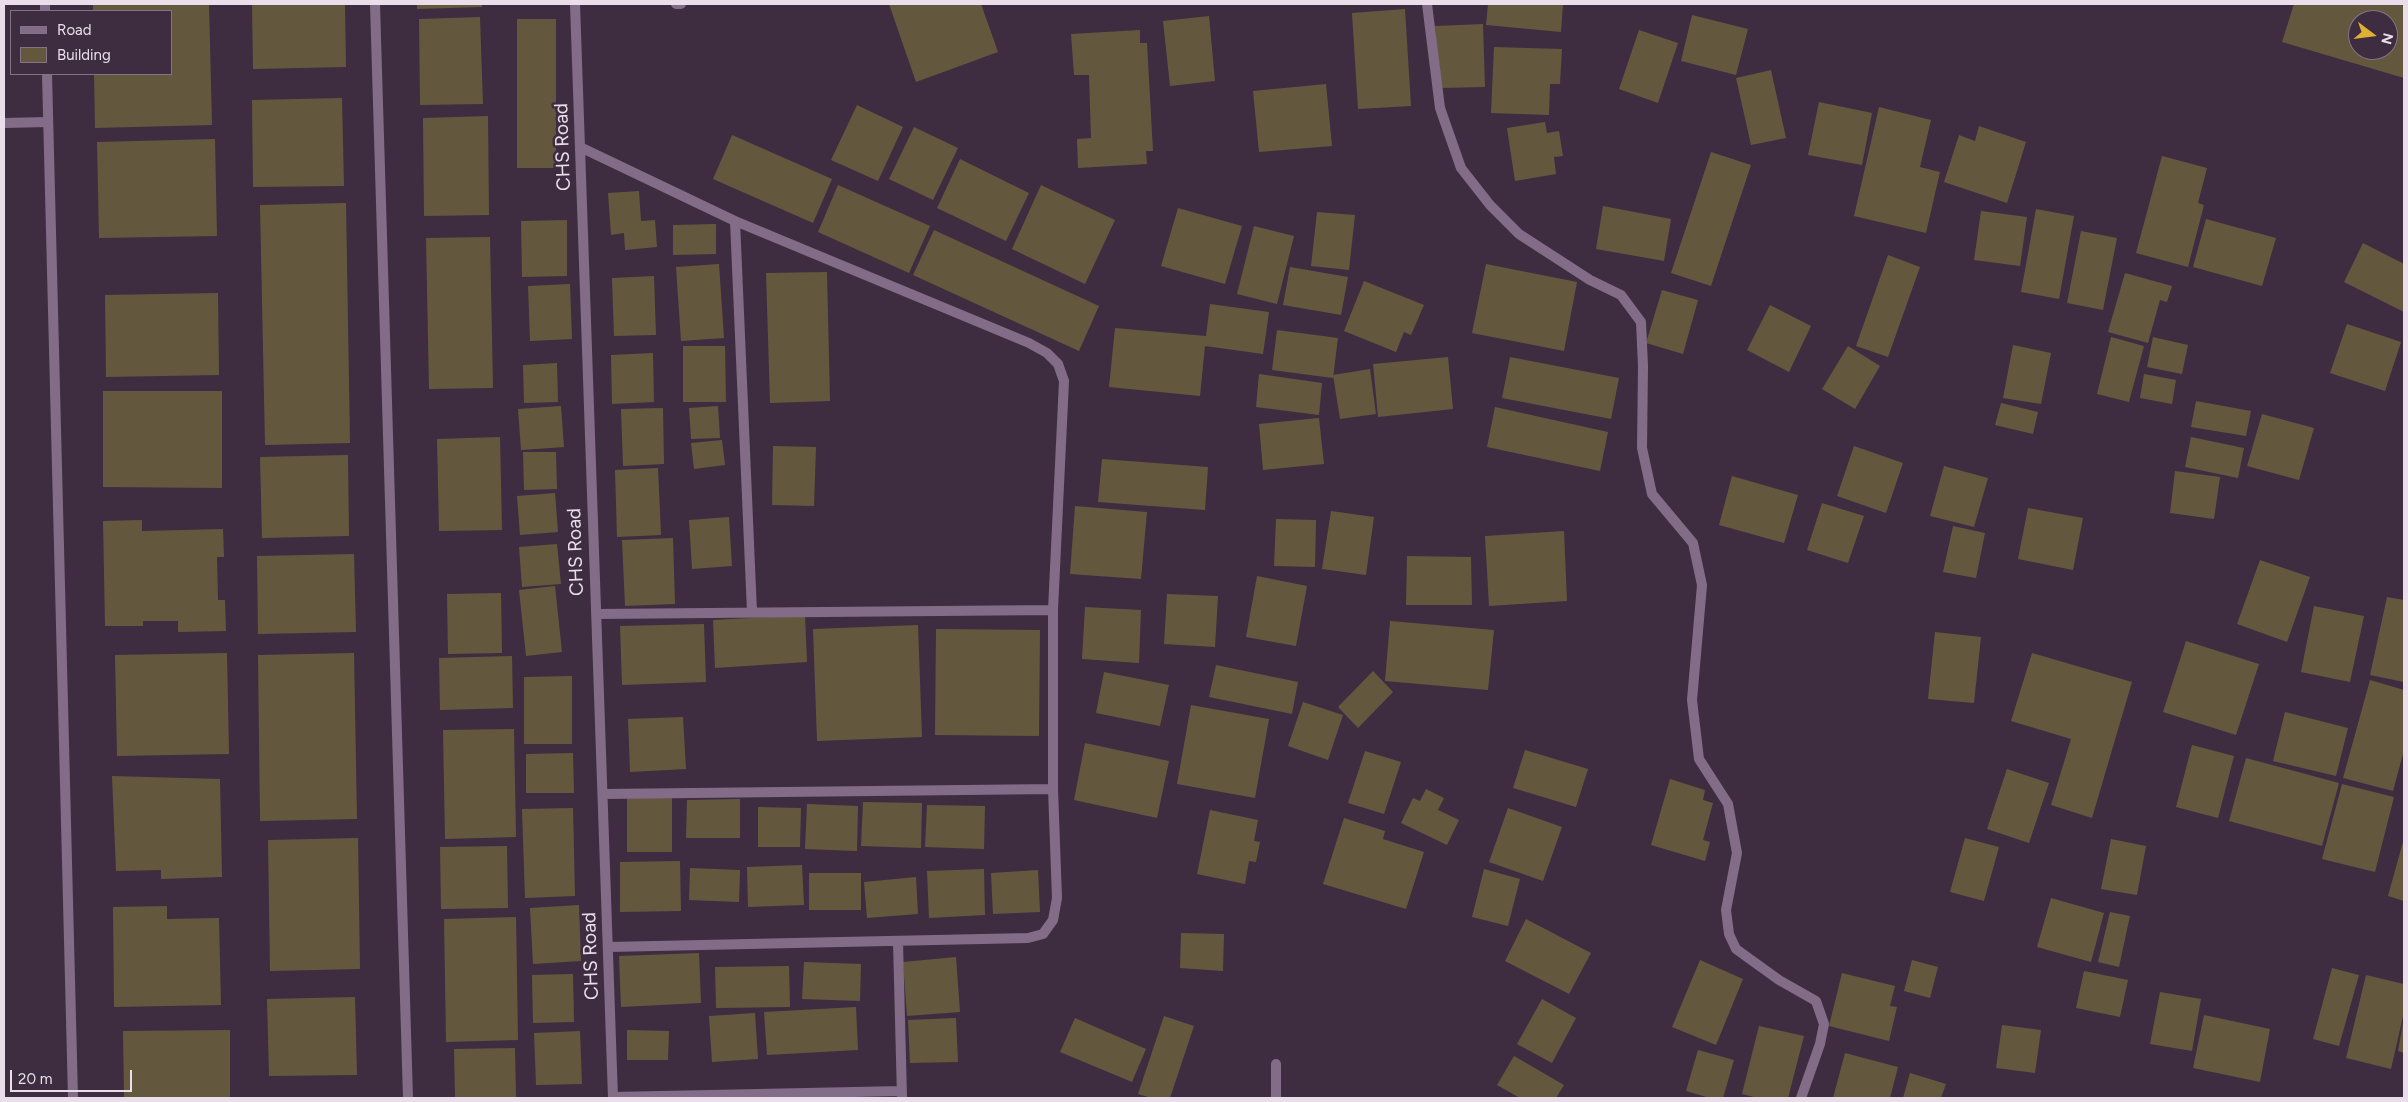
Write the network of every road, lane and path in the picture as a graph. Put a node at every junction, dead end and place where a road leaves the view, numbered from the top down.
1 (375, 4) edge
2 (575, 4) edge
3 (676, 4) edge
4 (681, 4) edge
5 (1427, 4) edge
6 (47, 75) edge
7 (48, 122) junction
8 (4, 123) edge
9 (580, 147) junction
10 (735, 221) junction
11 (1053, 610) junction
12 (752, 612) junction
13 (596, 614) junction
14 (1053, 789) junction
15 (603, 794) junction
16 (898, 942) junction
17 (608, 947) junction
18 (1276, 1064) dead end
19 (902, 1095) edge
20 (73, 1098) edge
21 (408, 1098) edge
22 (613, 1098) edge
23 (1276, 1098) edge
24 (1801, 1098) edge

1 - 21 street
2 - 9 street, CHS Road
3 - 4 street
5 - 24 street
6 - 7 street
7 - 8 street
7 - 20 street
9 - 10 street
9 - 13 street, CHS Road
10 - 11 street
10 - 12 street
11 - 12 street
11 - 14 street
12 - 13 street
13 - 15 street, CHS Road
14 - 15 street
14 - 16 street
15 - 17 street, CHS Road
16 - 17 street
16 - 19 street
17 - 22 street, CHS Road
18 - 23 street
19 - 22 street

